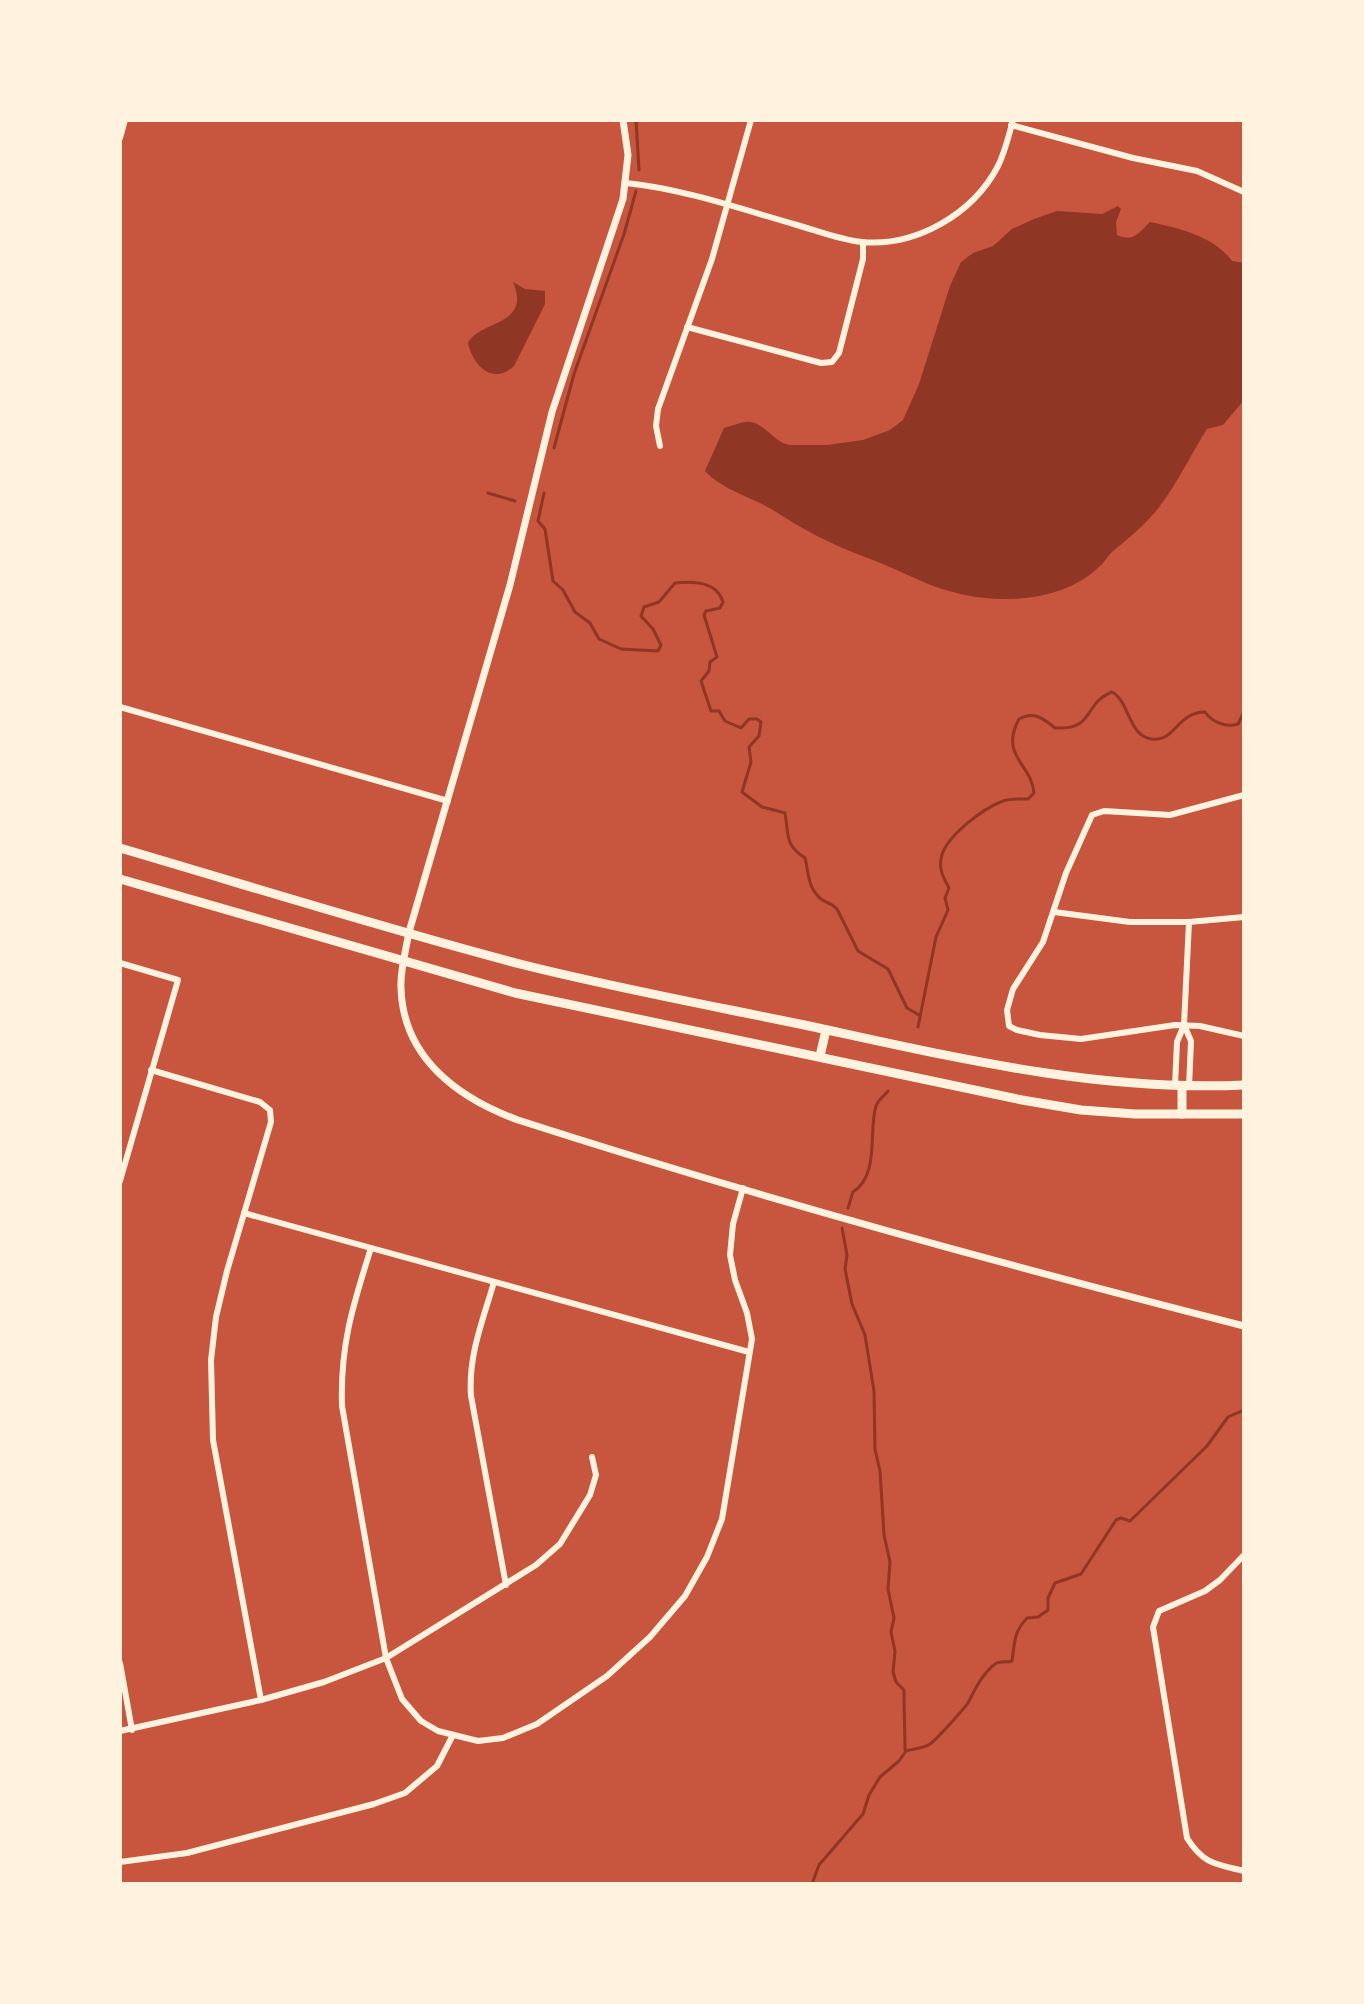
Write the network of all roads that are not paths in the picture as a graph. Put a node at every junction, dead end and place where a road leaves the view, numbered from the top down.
1 (125, 120) edge
2 (623, 120) edge
3 (751, 120) edge
4 (1012, 123) edge
5 (120, 138) edge
6 (626, 183) junction
7 (1244, 192) edge
8 (727, 205) junction
9 (863, 242) junction
10 (687, 327) junction
11 (660, 446) dead end
12 (120, 707) edge
13 (1244, 795) edge
14 (448, 801) junction
15 (120, 848) edge
16 (120, 879) edge
17 (1054, 912) junction
18 (1244, 917) edge
19 (1189, 922) junction
20 (409, 932) junction
21 (403, 962) junction
22 (120, 963) edge
23 (1184, 1025) junction
24 (826, 1030) junction
25 (1244, 1036) edge
26 (820, 1056) junction
27 (151, 1070) junction
28 (1244, 1085) edge
29 (1182, 1087) junction
30 (1182, 1114) junction
31 (1244, 1114) edge
32 (120, 1181) edge
33 (743, 1188) junction
34 (244, 1213) junction
35 (371, 1248) junction
36 (494, 1282) junction
37 (1244, 1326) edge
38 (749, 1352) junction
39 (592, 1457) dead end
40 (1244, 1555) edge
41 (506, 1585) junction
42 (386, 1658) junction
43 (120, 1663) edge
44 (261, 1700) junction
45 (132, 1730) junction
46 (120, 1731) edge
47 (453, 1735) junction
48 (120, 1862) edge
49 (1244, 1871) edge

1 - 5 street
2 - 6 street
3 - 8 street
4 - 7 street
4 - 9 street
6 - 8 street
6 - 14 street
8 - 9 street
8 - 10 street
9 - 10 street
10 - 11 street
12 - 14 street
13 - 17 street
14 - 20 street
15 - 20 main road
16 - 21 main road
17 - 19 street
17 - 23 street
18 - 19 street
19 - 23 street
20 - 21 street
20 - 24 main road
21 - 26 main road
21 - 33 street
22 - 27 street
23 - 25 street
23 - 29 street
23 - 29 street
24 - 26 main road
24 - 29 main road
26 - 30 main road
27 - 32 street
27 - 34 street
28 - 29 main road
29 - 30 main road
30 - 31 main road
33 - 37 street
33 - 38 street
34 - 35 street
34 - 44 street
35 - 36 street
35 - 42 street
36 - 38 street
36 - 41 street
38 - 47 street
39 - 41 street
40 - 49 street
41 - 42 street
42 - 44 street
42 - 47 street
43 - 45 street
44 - 45 street
45 - 46 street
47 - 48 street

